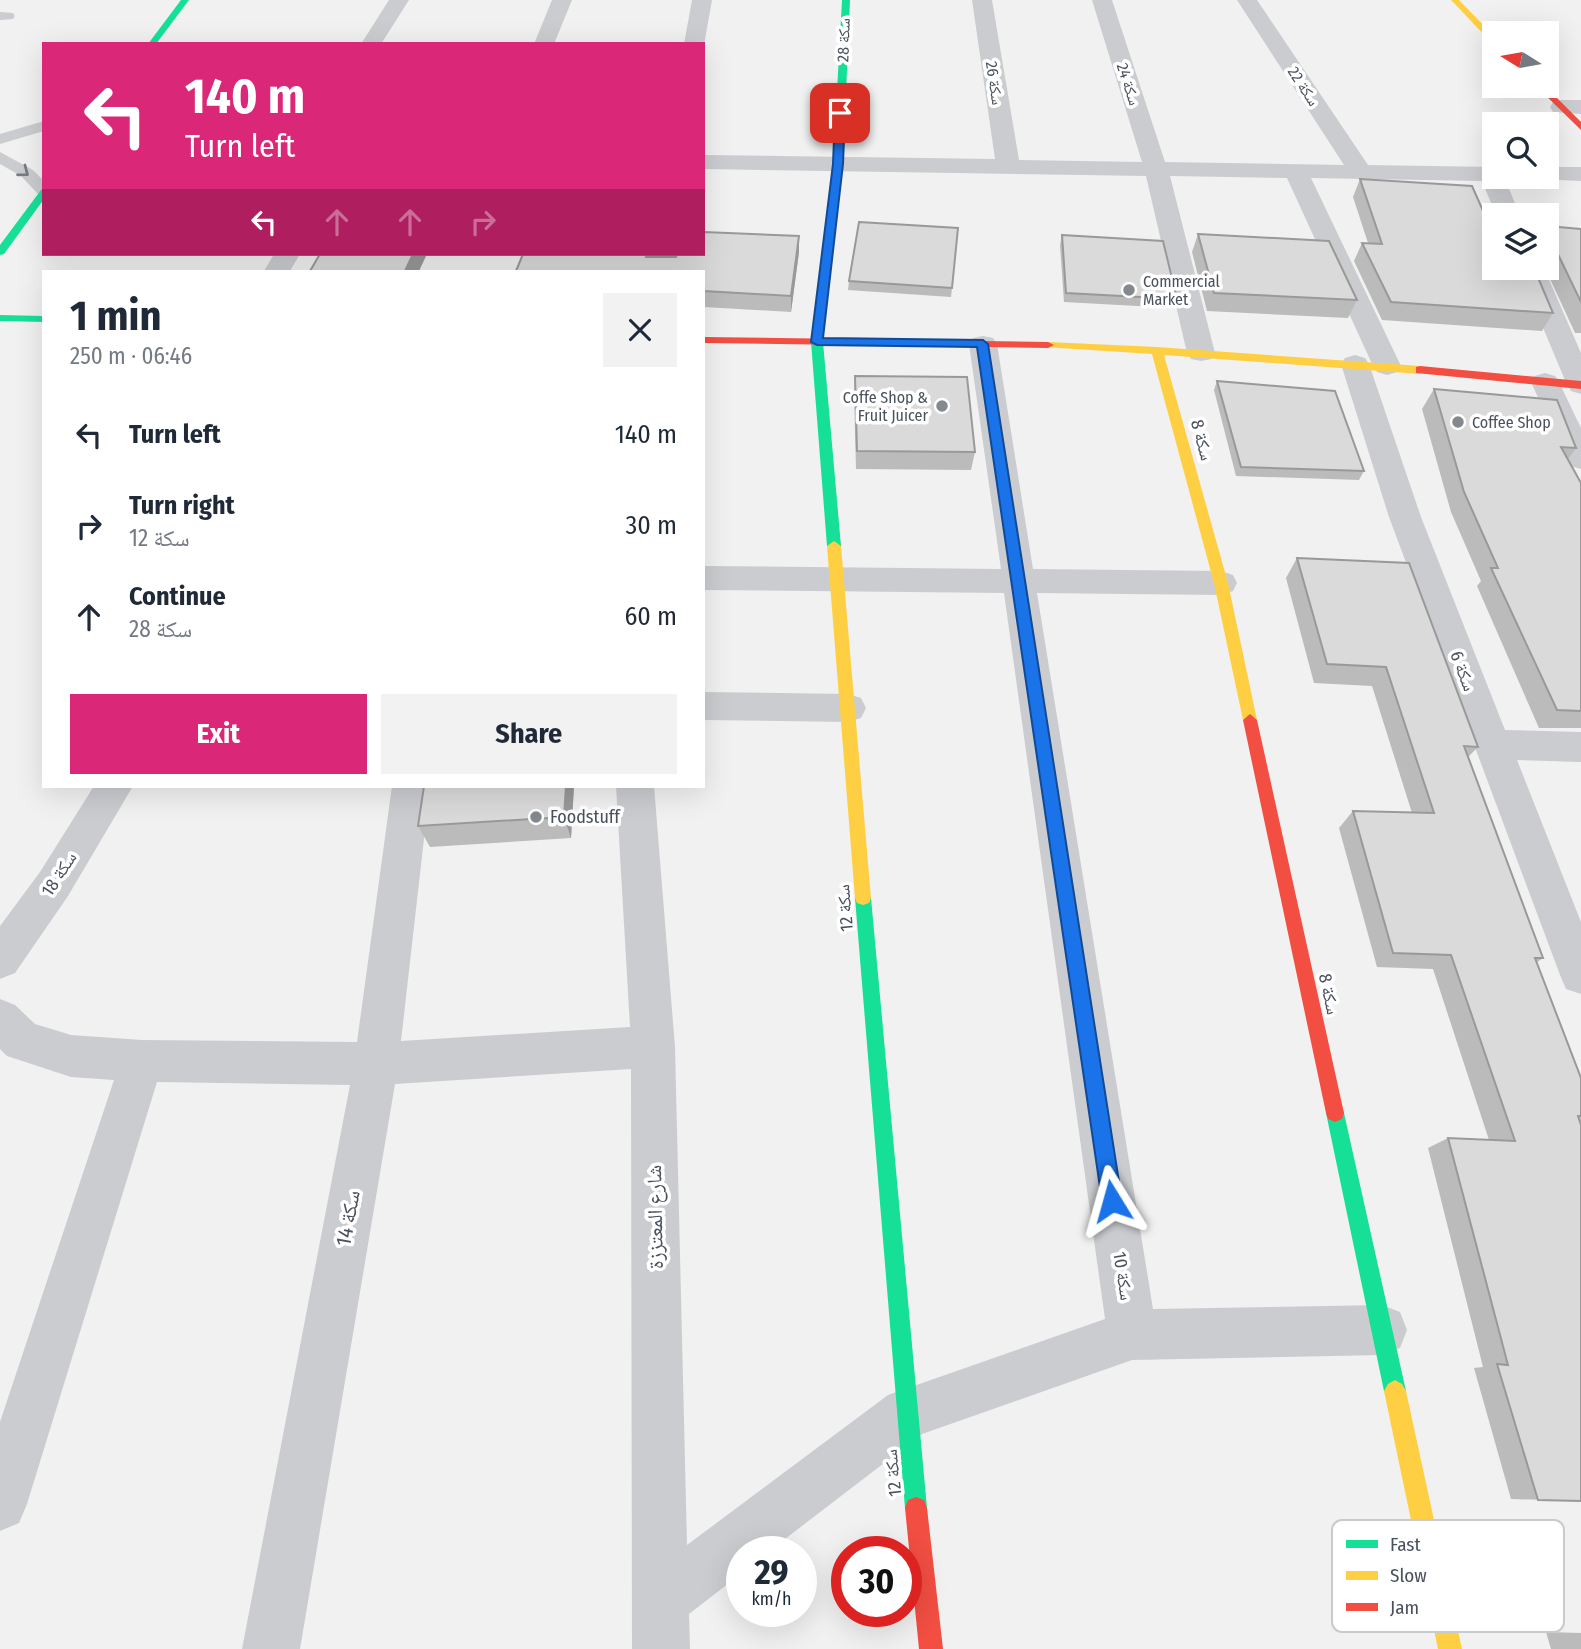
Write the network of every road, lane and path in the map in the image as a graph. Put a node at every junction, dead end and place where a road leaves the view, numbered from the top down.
1 (185, 0) edge
2 (399, 0) edge
3 (562, 0) edge
4 (702, 0) edge
5 (846, 0) edge
6 (982, 0) edge
7 (1102, 0) edge
8 (1247, 0) edge
9 (1455, 0) edge
10 (1482, 28) edge
11 (154, 42) edge
12 (372, 42) edge
13 (545, 42) edge
14 (694, 42) edge
15 (1571, 107) edge
16 (42, 127) edge
17 (1581, 127) edge
18 (0, 139) edge
19 (0, 157) edge
20 (705, 162) edge
21 (838, 164) junction
22 (1007, 166) junction
23 (1156, 169) junction
24 (1296, 171) junction
25 (1361, 172) junction
26 (1482, 174) edge
27 (1559, 174) edge
28 (1581, 174) edge
29 (42, 190) edge
30 (42, 195) edge
31 (0, 252) edge
32 (1536, 280) edge
33 (0, 318) edge
34 (42, 319) edge
35 (705, 340) edge
36 (817, 342) junction
37 (983, 344) junction
38 (1157, 350) junction
39 (1201, 353) junction
40 (1371, 365) junction
41 (1545, 382) junction
42 (1581, 385) edge
43 (1581, 459) edge
44 (705, 578) edge
45 (837, 581) junction
46 (1019, 582) junction
47 (1221, 583) junction
48 (705, 706) edge
49 (848, 708) junction
50 (1491, 744) junction
51 (1581, 747) edge
52 (113, 788) edge
53 (411, 788) edge
54 (635, 788) edge
55 (0, 960) edge
56 (1581, 975) edge
57 (0, 1019) edge
58 (653, 1047) junction
59 (142, 1061) junction
60 (376, 1064) junction
61 (1382, 1330) junction
62 (1132, 1335) junction
63 (906, 1413) junction
64 (0, 1504) edge
65 (1423, 1520) edge
66 (661, 1624) edge
67 (271, 1649) edge
68 (932, 1649) edge

1 - 11 street
2 - 12 street
3 - 13 street
4 - 14 street
5 - 21 street, سكة 28
6 - 22 street, سكة 26
7 - 23 street, سكة 24
8 - 25 street, سكة 22
9 - 10 street
15 - 17 street
16 - 18 lane
19 -> 29 lane
20 - 21 street
21 - 22 street
21 - 36 street, سكة 12
22 - 23 street
23 - 24 street
23 - 39 street, سكة 24
24 - 25 street
24 - 40 street, سكة 6
25 - 26 street
27 - 28 street
30 - 31 street
32 - 42 street
33 - 34 street
35 - 36 street
36 - 37 street
36 - 45 street, سكة 12
37 - 38 street
37 - 46 street, سكة 10
38 - 39 street
38 - 47 street, سكة 8
39 - 40 street
40 - 41 street
40 - 50 street, سكة 6
41 - 42 street
41 - 43 street
44 - 45 street
45 - 46 street
45 - 49 street, سكة 12
46 - 47 street
46 - 62 street, سكة 10
47 - 61 street, سكة 8
48 - 49 street
49 - 63 street, سكة 12
50 - 51 street
50 - 56 street, سكة 6
52 - 55 street, سكة 18
53 - 60 street, سكة 14
54 - 58 street, شارع المعتززة
57 - 59 street
58 - 60 street
58 - 66 street, شارع المعتززة
59 - 60 street
59 - 64 street
60 - 67 street, سكة 14
61 - 62 street
61 - 65 street, سكة 8
62 - 63 street
63 - 66 street
63 - 68 street, سكة 12

